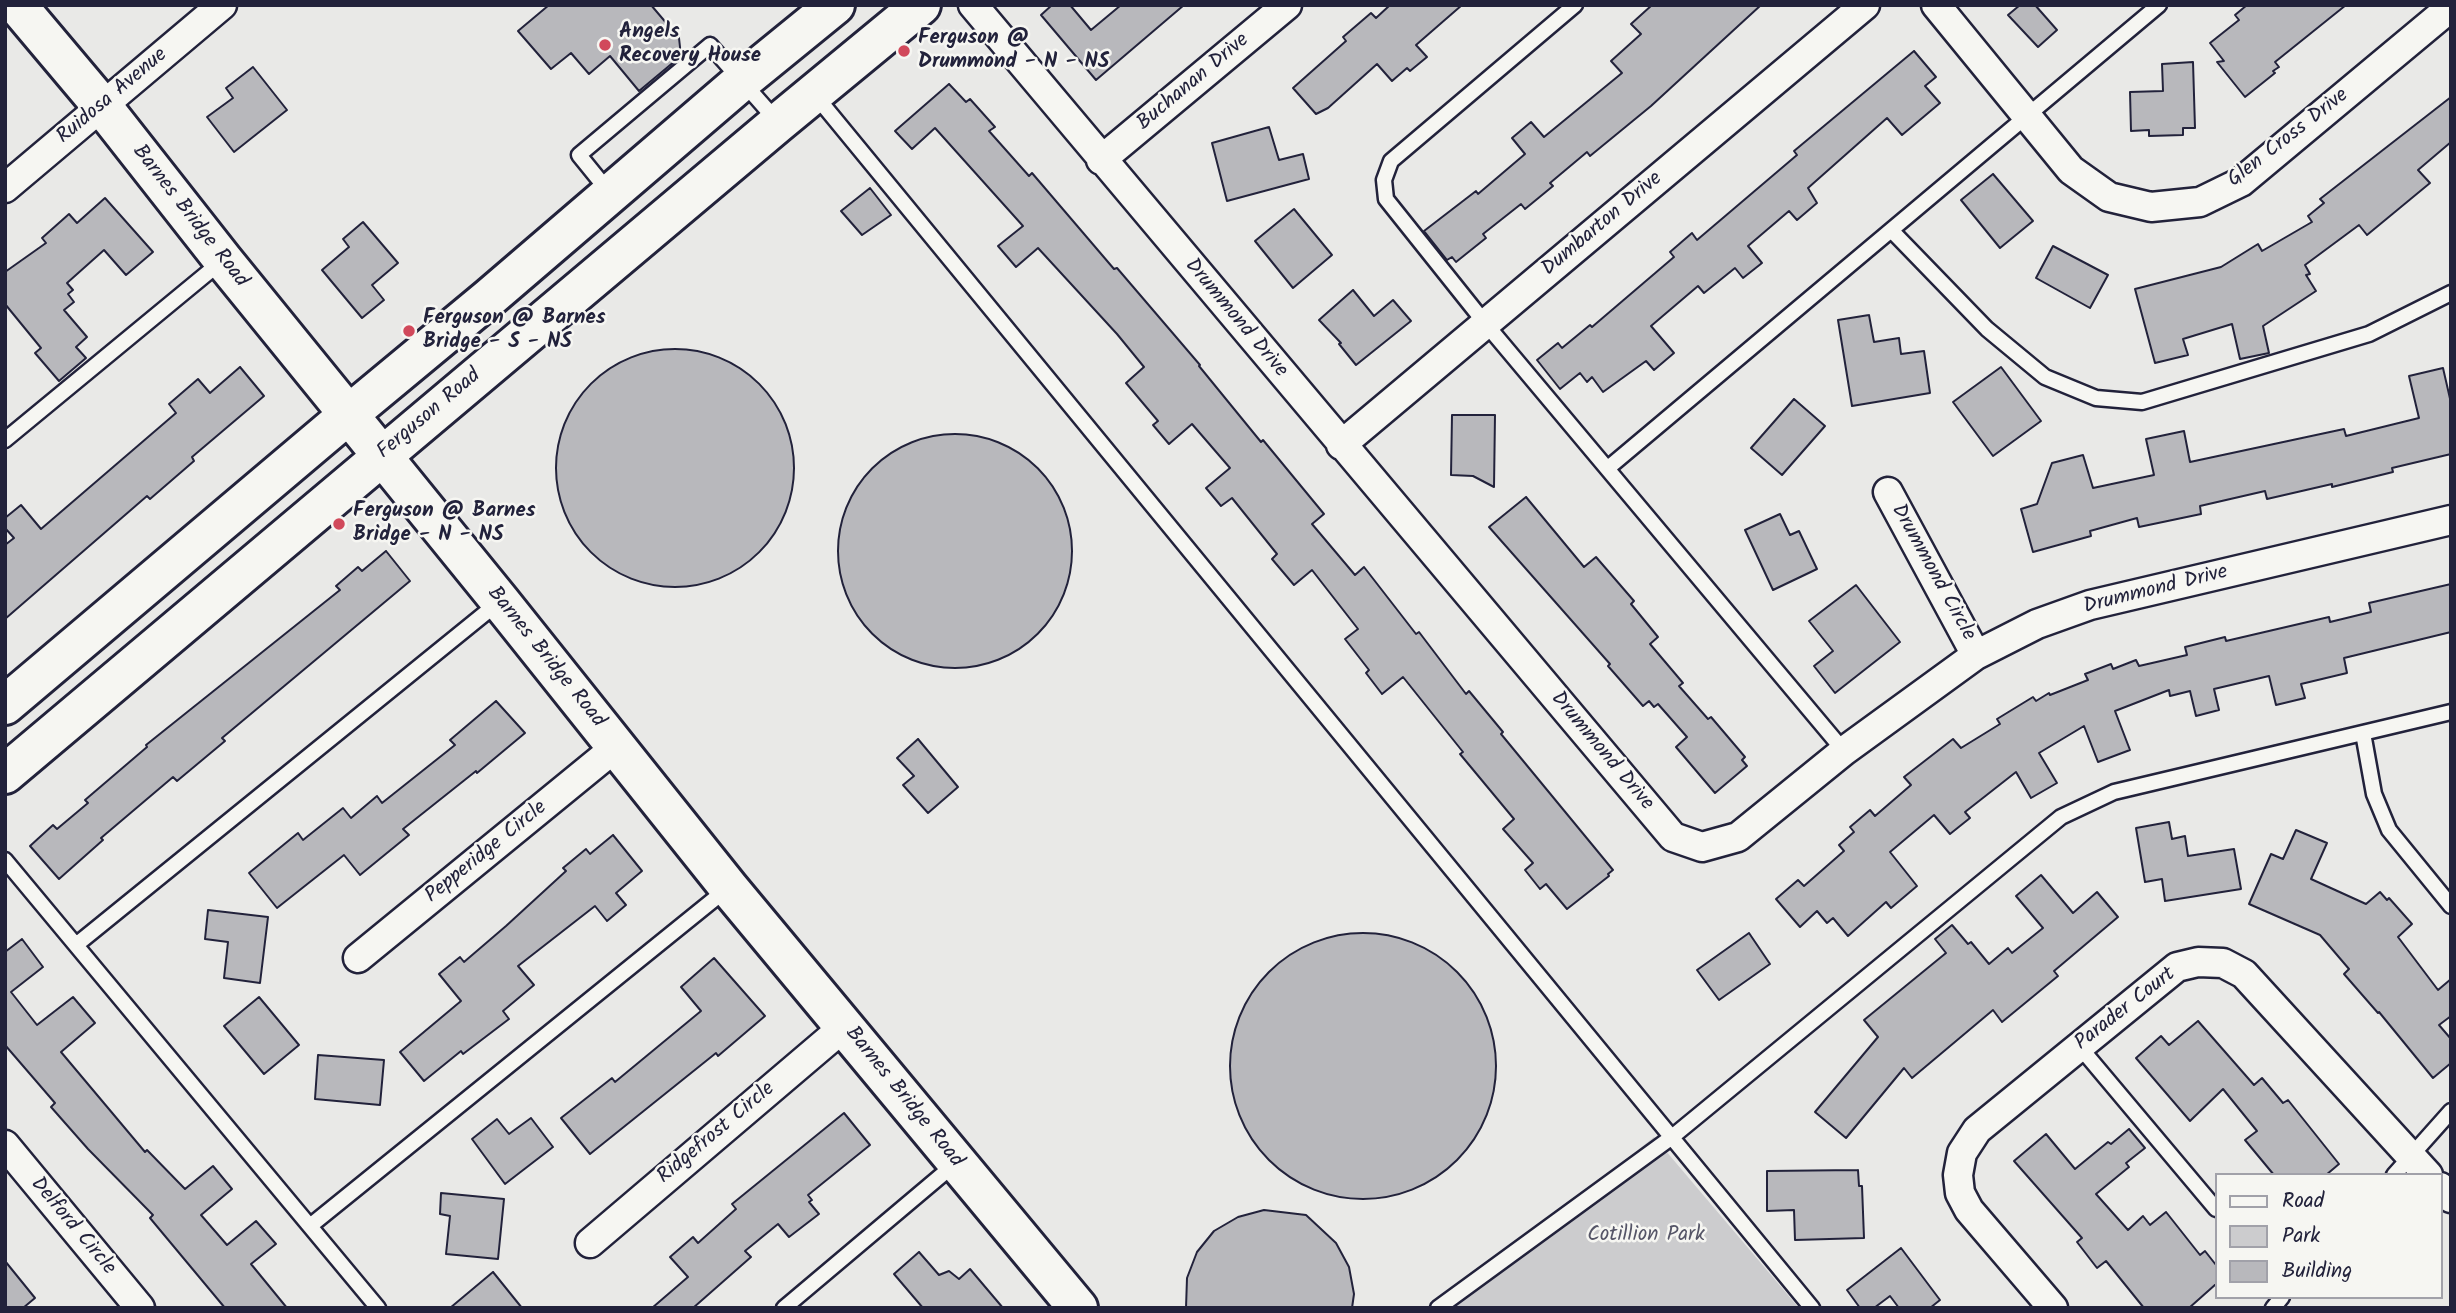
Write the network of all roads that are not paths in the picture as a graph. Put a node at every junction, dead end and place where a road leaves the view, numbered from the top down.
1 (17, 5) edge
2 (222, 5) edge
3 (835, 5) edge
4 (921, 5) edge
5 (1287, 5) edge
6 (1574, 5) edge
7 (1865, 5) edge
8 (1936, 5) edge
9 (2159, 5) edge
10 (2451, 7) edge
11 (982, 8) edge
12 (743, 80) junction
13 (815, 94) junction
14 (102, 106) junction
15 (2027, 117) junction
16 (778, 122) junction
17 (1101, 160) junction
18 (5, 188) edge
19 (611, 194) junction
20 (1892, 231) junction
21 (223, 260) junction
22 (2451, 293) edge
23 (1485, 323) junction
24 (348, 415) junction
25 (5, 440) edge
26 (1341, 445) junction
27 (381, 456) junction
28 (1608, 468) junction
29 (1888, 492) dead end
30 (2451, 520) edge
31 (500, 601) junction
32 (1976, 655) junction
33 (5, 705) edge
34 (2451, 712) edge
35 (2363, 733) junction
36 (616, 747) junction
37 (1844, 751) junction
38 (5, 774) edge
39 (5, 860) edge
40 (729, 888) junction
41 (2451, 906) edge
42 (76, 944) junction
43 (358, 958) dead end
44 (845, 1026) junction
45 (2079, 1046) junction
46 (2451, 1111) edge
47 (1672, 1137) junction
48 (5, 1145) edge
49 (956, 1163) junction
50 (2411, 1169) edge
51 (2214, 1207) edge
52 (310, 1226) junction
53 (590, 1243) dead end
54 (140, 1308) edge
55 (378, 1308) edge
56 (784, 1308) edge
57 (1078, 1308) edge
58 (1438, 1308) edge
59 (1812, 1308) edge
60 (2053, 1308) edge

1 - 14 main road, Barnes Bridge Road
2 - 14 street, Ruidosa Avenue
3 - 12 main road
4 - 13 main road, Ferguson Road
5 - 17 street, Buchanan Drive
6 - 23 lane
7 - 23 street, Dumbarton Drive
8 - 15 street, Glen Cross Drive
9 - 15 lane
10 - 15 street, Glen Cross Drive
11 - 17 street, Drummond Drive
12 - 16 lane
12 - 19 main road
12 - 19 lane
13 - 16 main road, Ferguson Road
13 - 47 lane
14 - 18 street, Ruidosa Avenue
14 - 21 main road, Barnes Bridge Road
15 - 20 lane
16 - 27 main road, Ferguson Road
17 - 26 street, Drummond Drive
19 - 24 main road
20 - 22 lane
20 - 28 lane
21 - 24 main road, Barnes Bridge Road
21 - 25 lane
23 - 26 street, Dumbarton Drive
23 - 28 lane
24 - 27 main road, Barnes Bridge Road
24 - 33 main road
26 - 37 street, Drummond Drive
27 - 31 main road, Barnes Bridge Road
27 - 38 main road, Ferguson Road
28 - 37 lane
29 - 32 street, Drummond Circle
30 - 32 street, Drummond Drive
31 - 36 main road, Barnes Bridge Road
31 - 42 lane
32 - 37 street, Drummond Drive
34 - 35 lane
35 - 41 lane
35 - 47 lane
36 - 40 main road, Barnes Bridge Road
36 - 43 street, Pepperidge Circle
39 - 42 lane
40 - 44 main road, Barnes Bridge Road
40 - 52 lane
42 - 52 lane
44 - 49 main road, Barnes Bridge Road
44 - 53 street, Ridgefrost Circle
45 - 50 street, Parader Court
45 - 51 lane
45 - 60 street, Parader Court
46 - 50 lane
47 - 58 lane
47 - 59 lane
48 - 54 street, Delford Circle
49 - 56 lane
49 - 57 main road, Barnes Bridge Road
52 - 55 lane

